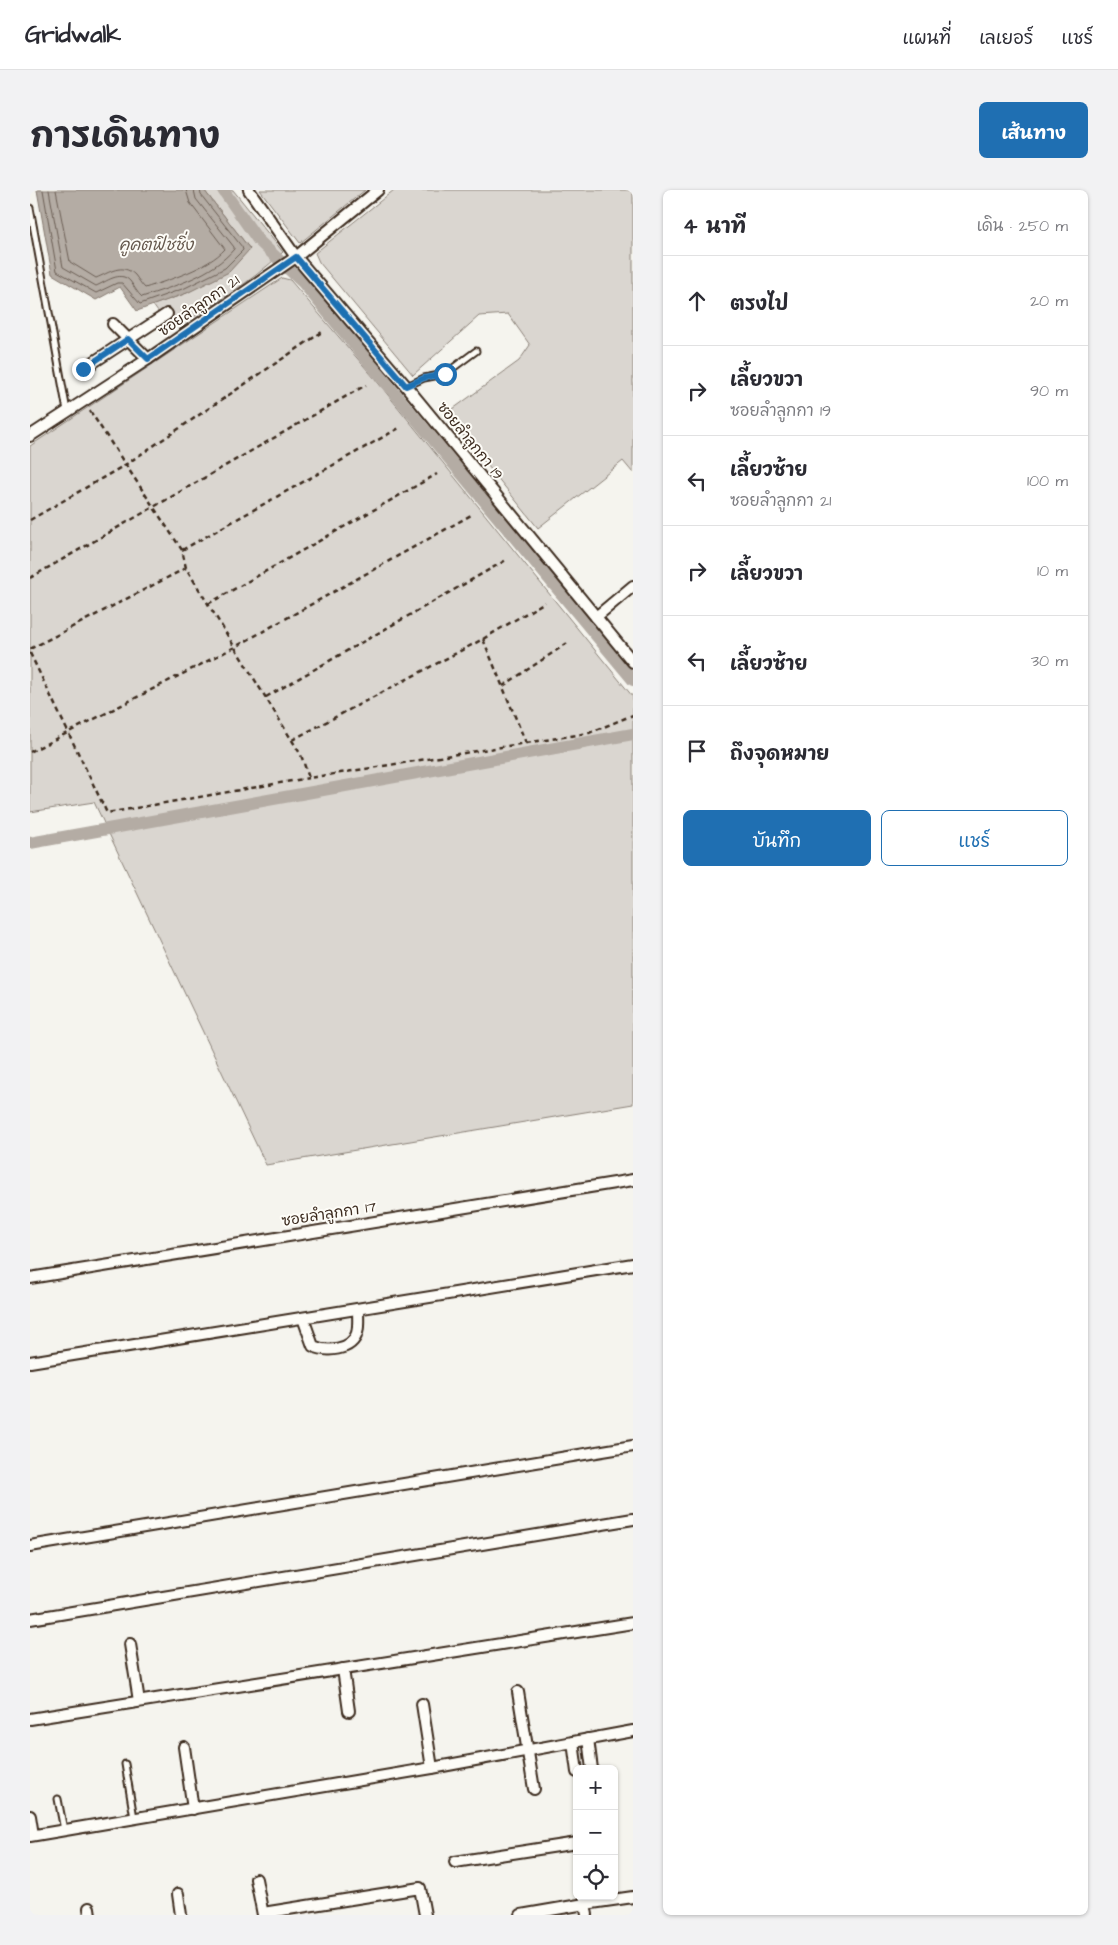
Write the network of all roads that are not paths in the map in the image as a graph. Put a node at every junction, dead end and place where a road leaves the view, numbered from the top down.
1 (250, 190) edge
2 (378, 190) edge
3 (30, 208) edge
4 (37, 254) junction
5 (30, 255) edge
6 (292, 260) junction
7 (166, 314) dead end
8 (113, 324) dead end
9 (128, 339) junction
10 (476, 351) dead end
11 (148, 359) junction
12 (83, 369) dead end
13 (406, 386) junction
14 (67, 412) junction
15 (30, 436) edge
16 (633, 586) edge
17 (596, 617) junction
18 (633, 662) edge
19 (633, 1180) edge
20 (633, 1264) edge
21 (30, 1278) edge
22 (358, 1309) junction
23 (303, 1318) junction
24 (30, 1362) edge
25 (633, 1446) edge
26 (633, 1519) edge
27 (30, 1546) edge
28 (30, 1619) edge
29 (633, 1623) edge
30 (130, 1644) dead end
31 (342, 1669) junction
32 (518, 1692) dead end
33 (139, 1702) junction
34 (422, 1704) dead end
35 (349, 1711) dead end
36 (30, 1719) edge
37 (633, 1732) edge
38 (588, 1739) junction
39 (573, 1742) junction
40 (184, 1748) dead end
41 (528, 1751) junction
42 (125, 1764) dead end
43 (576, 1765) edge
44 (591, 1765) edge
45 (432, 1768) junction
46 (534, 1789) dead end
47 (58, 1799) dead end
48 (193, 1809) junction
49 (30, 1816) edge
50 (134, 1818) junction
51 (64, 1830) junction
52 (31, 1835) edge
53 (573, 1844) edge
54 (455, 1862) dead end
55 (256, 1879) dead end
56 (178, 1894) dead end
57 (633, 1897) edge
58 (618, 1898) edge
59 (585, 1900) edge
60 (263, 1914) edge
61 (182, 1915) edge
62 (425, 1915) edge
63 (521, 1915) edge
64 (587, 1915) edge

1 - 6 street, ซอยลำลูกกา 19
2 - 6 street, ซอยลำลูกกา 21
3 - 4 lane
4 - 5 lane
4 - 14 lane
6 - 11 street, ซอยลำลูกกา 21
6 - 13 street, ซอยลำลูกกา 19
7 - 9 street
8 - 9 street
9 - 11 street
9 - 12 street
10 - 13 lane
11 - 14 street, ซอยลำลูกกา 21
13 - 17 street, ซอยลำลูกกา 19
14 - 15 street, ซอยลำลูกกา 21
16 - 17 street
17 - 18 street, ซอยลำลูกกา 19
19 - 21 street, ซอยลำลูกกา 17
20 - 22 street
22 - 23 street
22 - 23 street
23 - 24 street
25 - 27 street
26 - 28 street
29 - 31 street
30 - 33 street
31 - 33 street
31 - 35 street
32 - 41 street
33 - 36 street
34 - 45 street
37 - 38 street
38 - 39 street
38 - 44 street
39 - 41 street
39 - 43 street
40 - 48 street
41 - 45 street
41 - 46 street
42 - 50 lane
45 - 48 street
47 - 51 lane
48 - 50 street
49 - 52 street
50 - 51 street
51 - 52 street
53 - 54 street
55 - 60 street
56 - 61 street
57 - 58 street
59 - 63 street
59 - 64 street
60 - 62 street

